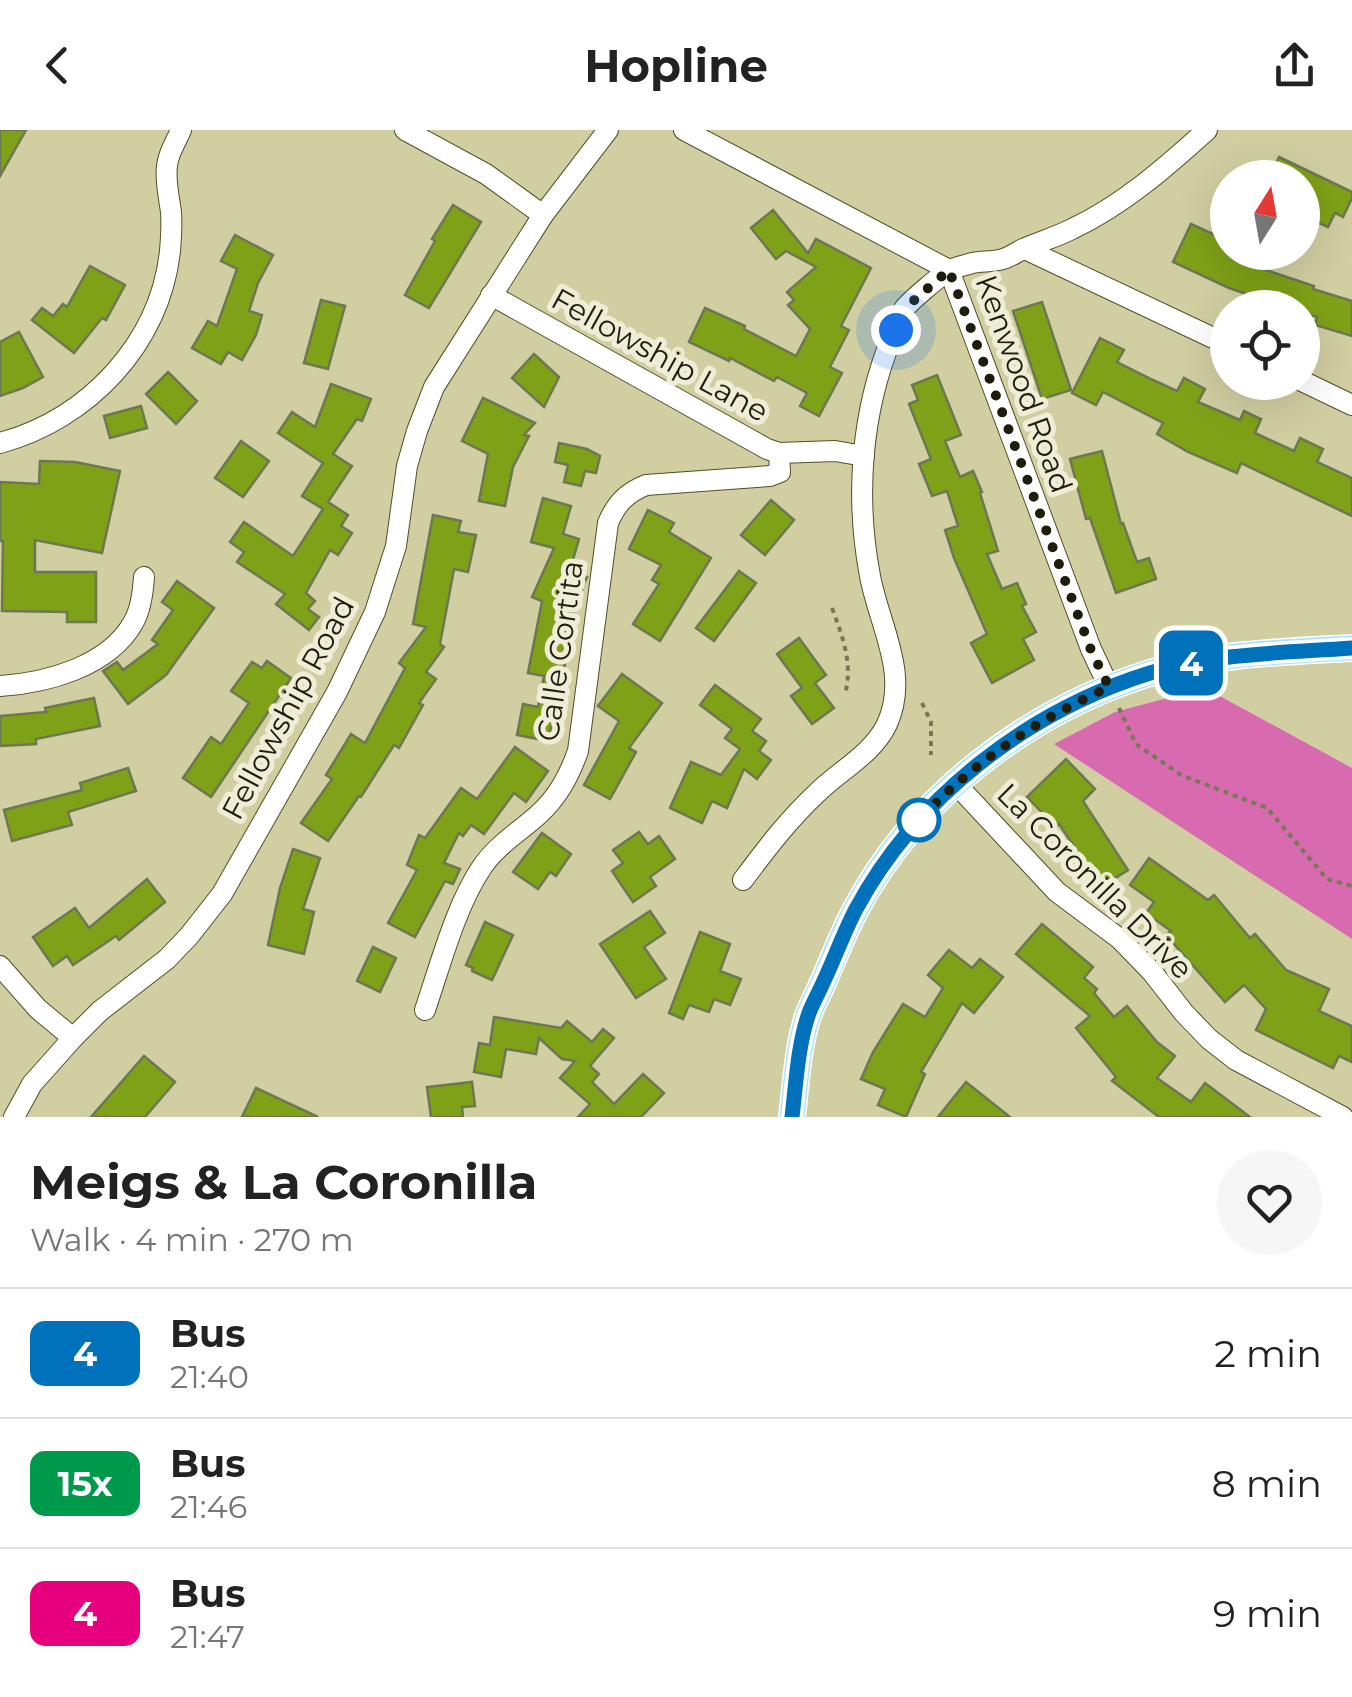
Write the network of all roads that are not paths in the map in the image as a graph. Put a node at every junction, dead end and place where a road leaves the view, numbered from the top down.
1 (181, 130) edge
2 (405, 130) edge
3 (608, 130) edge
4 (684, 130) edge
5 (1207, 130) edge
6 (706, 136) edge
7 (544, 216) junction
8 (1025, 248) junction
9 (949, 270) junction
10 (491, 295) junction
11 (1210, 336) edge
12 (1320, 389) edge
13 (1352, 404) edge
14 (0, 444) edge
15 (779, 453) junction
16 (864, 456) junction
17 (144, 577) dead end
18 (1352, 648) edge
19 (0, 686) edge
20 (1113, 696) junction
21 (955, 783) junction
22 (744, 880) dead end
23 (0, 966) edge
24 (425, 1010) dead end
25 (73, 1038) junction
26 (14, 1117) edge
27 (792, 1117) edge
28 (1343, 1117) edge

1 - 14 street
2 - 7 street
3 - 7 street
4 - 6 street, Kenwood Road
5 - 8 street
6 - 9 street, Kenwood Road
7 - 10 street, Fellowship Road
8 - 9 street
8 - 11 street
9 - 16 street
9 - 20 street, Kenwood Road
10 - 15 street, Fellowship Lane
10 - 25 street, Fellowship Road
12 - 13 street
15 - 16 street, Fellowship Lane
15 - 24 street, Calle Cortita
16 - 22 street
17 - 19 street
18 - 20 main road
20 - 21 main road
21 - 27 main road
21 - 28 street, La Coronilla Drive
23 - 25 street
25 - 26 street, Fellowship Road

